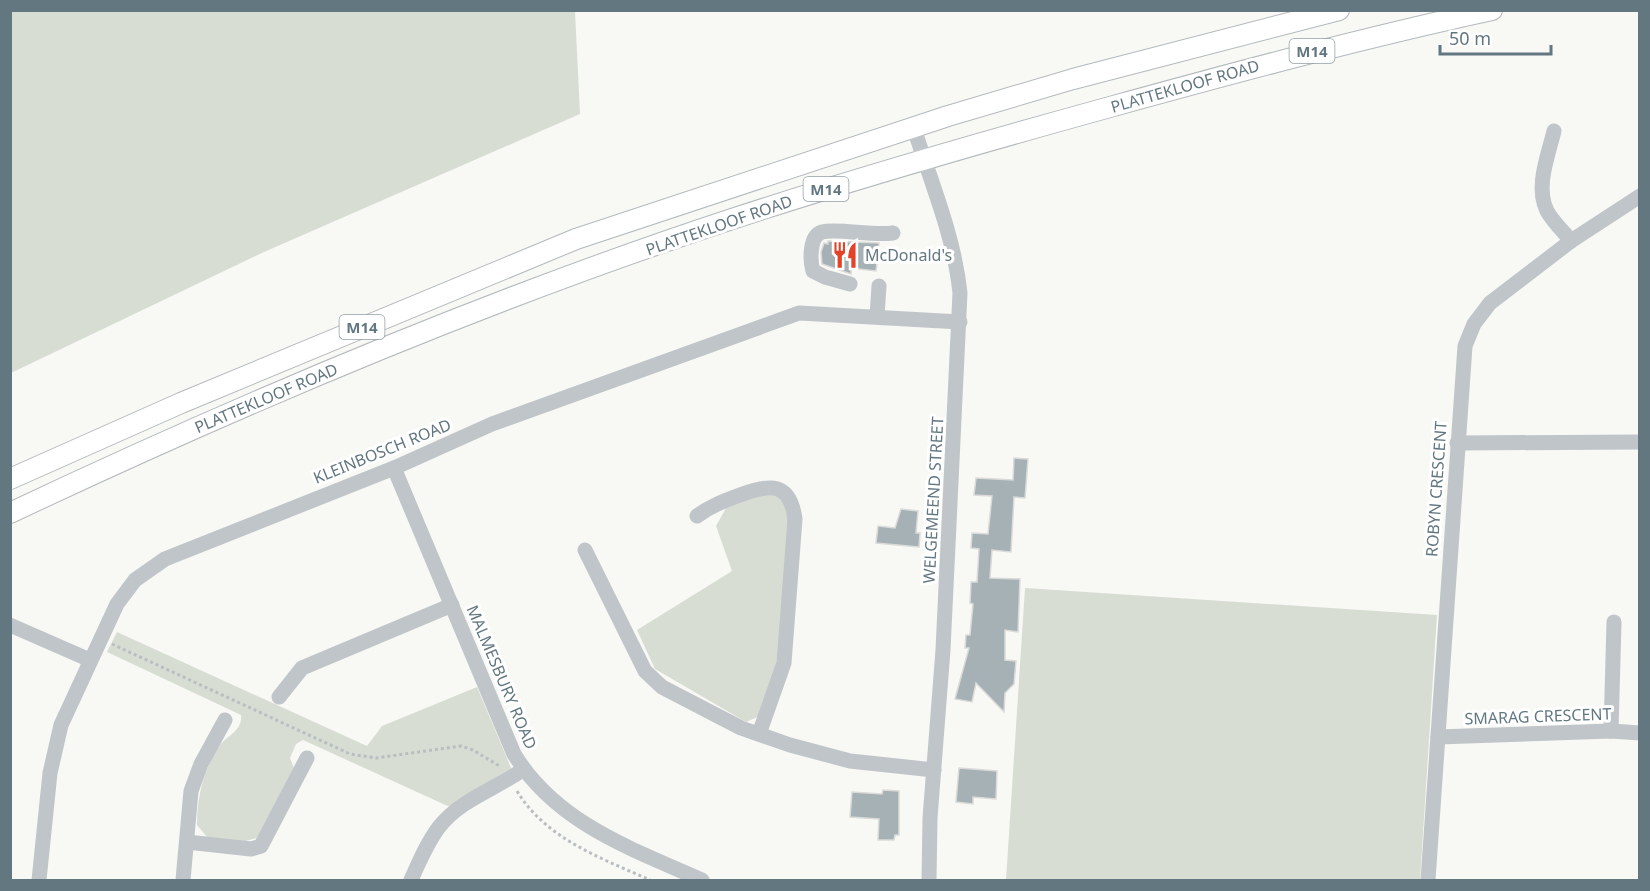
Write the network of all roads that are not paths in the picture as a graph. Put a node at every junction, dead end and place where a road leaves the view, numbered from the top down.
1 (1339, 10) edge
2 (1492, 10) edge
3 (914, 128) junction
4 (1554, 131) dead end
5 (923, 158) junction
6 (1640, 196) edge
7 (893, 233) dead end
8 (1571, 241) junction
9 (850, 284) dead end
10 (879, 286) dead end
11 (877, 316) junction
12 (960, 322) junction
13 (1640, 442) edge
14 (1457, 443) junction
15 (394, 468) junction
16 (10, 479) edge
17 (10, 513) edge
18 (697, 516) dead end
19 (585, 550) dead end
20 (452, 605) junction
21 (1614, 622) dead end
22 (10, 625) edge
23 (90, 660) junction
24 (279, 697) dead end
25 (225, 720) dead end
26 (1611, 731) junction
27 (1640, 733) edge
28 (759, 734) junction
29 (1438, 737) junction
30 (307, 758) dead end
31 (524, 769) junction
32 (934, 770) junction
33 (187, 842) junction
34 (1431, 876) edge
35 (39, 880) edge
36 (183, 880) edge
37 (411, 880) edge
38 (702, 880) edge
39 (929, 880) edge

1 - 3 main road, PLATTEKLOOF ROAD / M14
2 - 5 main road, PLATTEKLOOF ROAD / M14
3 - 5 street, WELGEMEEND STREET
3 - 16 main road, PLATTEKLOOF ROAD / M14
4 - 8 street
5 - 12 street, WELGEMEEND STREET
5 - 17 main road, PLATTEKLOOF ROAD / M14
6 - 8 street, ROBYN CRESCENT
7 - 9 street
8 - 14 street, ROBYN CRESCENT
10 - 11 street
11 - 12 street, KLEINBOSCH ROAD
11 - 15 street, KLEINBOSCH ROAD
12 - 32 street, WELGEMEEND STREET
13 - 14 street
14 - 29 street, ROBYN CRESCENT
15 - 20 street, MALMESBURY ROAD
15 - 23 street, KLEINBOSCH ROAD
18 - 28 street
19 - 28 street
20 - 24 street
20 - 31 street, MALMESBURY ROAD
21 - 26 street
22 - 23 street
23 - 35 street, KLEINBOSCH ROAD
25 - 33 street
26 - 27 street, SMARAG CRESCENT
26 - 29 street, SMARAG CRESCENT
28 - 32 street
29 - 34 street, ROBYN CRESCENT
30 - 33 street
31 - 37 street
31 - 38 street, MALMESBURY ROAD
32 - 39 street, WELGEMEEND STREET
33 - 36 street

